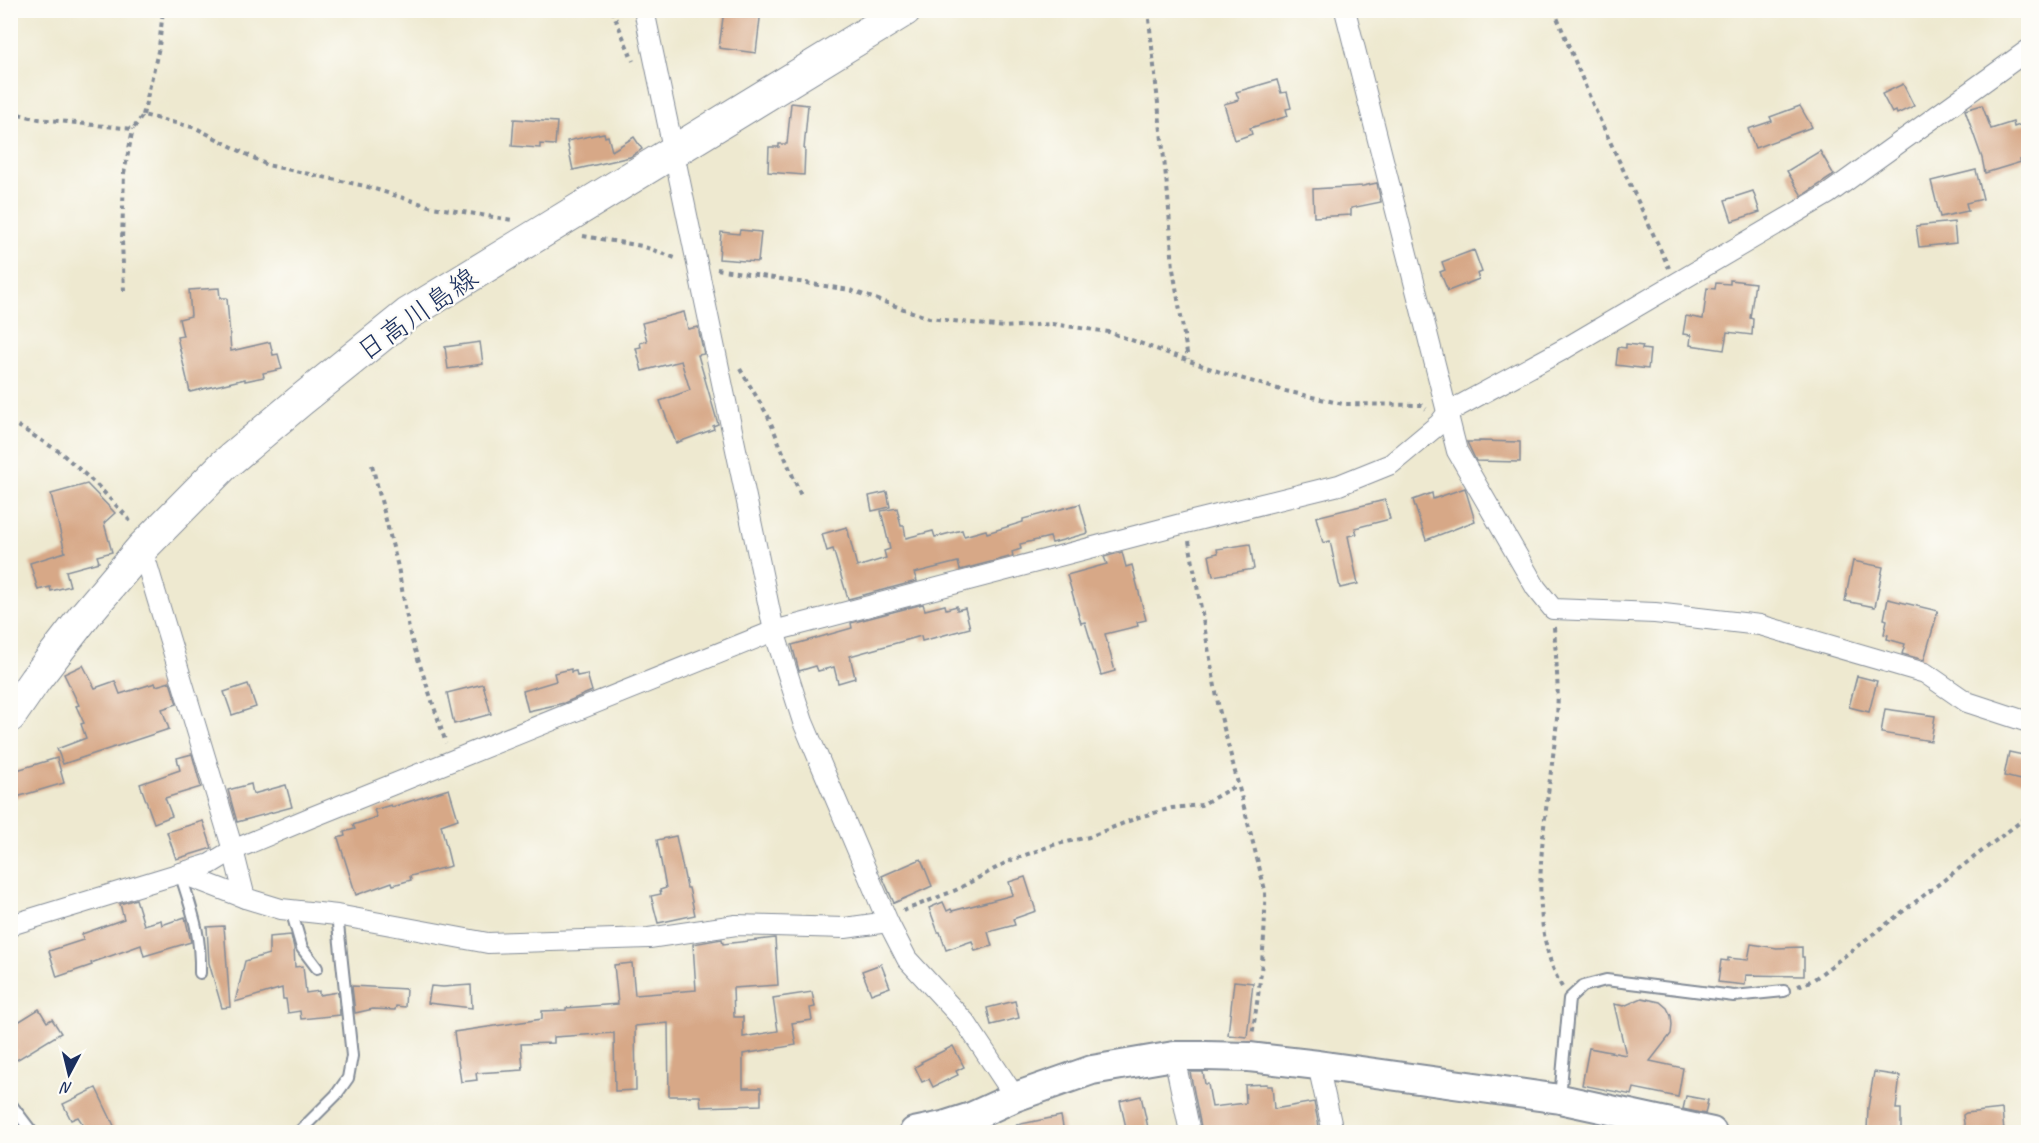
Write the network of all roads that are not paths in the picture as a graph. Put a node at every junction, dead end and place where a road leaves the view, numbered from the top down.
1 (644, 10) edge
2 (905, 10) edge
3 (1345, 10) edge
4 (2028, 50) edge
5 (674, 150) junction
6 (1443, 418) junction
7 (142, 548) junction
8 (774, 631) junction
9 (10, 716) edge
10 (2028, 722) edge
11 (233, 850) junction
12 (180, 873) junction
13 (245, 898) junction
14 (291, 910) junction
15 (337, 915) junction
16 (888, 922) junction
17 (12, 924) edge
18 (316, 968) dead end
19 (200, 973) dead end
20 (1784, 992) road end
21 (1174, 1056) junction
22 (1318, 1065) junction
23 (1015, 1096) junction
24 (1560, 1099) junction
25 (10, 1102) edge
26 (32, 1132) edge
27 (299, 1132) edge
28 (914, 1132) edge
29 (1190, 1132) edge
30 (1333, 1132) edge
31 (1712, 1132) edge

1 - 5 street
2 - 5 main road, 日高川島線
3 - 6 street
4 - 6 street
5 - 7 main road, 日高川島線
5 - 8 street
6 - 8 street
6 - 10 street
7 - 9 main road, 日高川島線
7 - 11 street
8 - 11 street
8 - 16 street
11 - 12 street
11 - 13 street
12 - 13 street
12 - 17 street
12 - 19 lane
13 - 14 street
14 - 15 street
14 - 18 lane
15 - 16 street
15 - 27 lane
16 - 23 street
20 - 24 lane
21 - 22 street
21 - 23 street
21 - 29 street
22 - 24 street
22 - 30 street
23 - 28 street
24 - 31 street
25 - 26 lane

